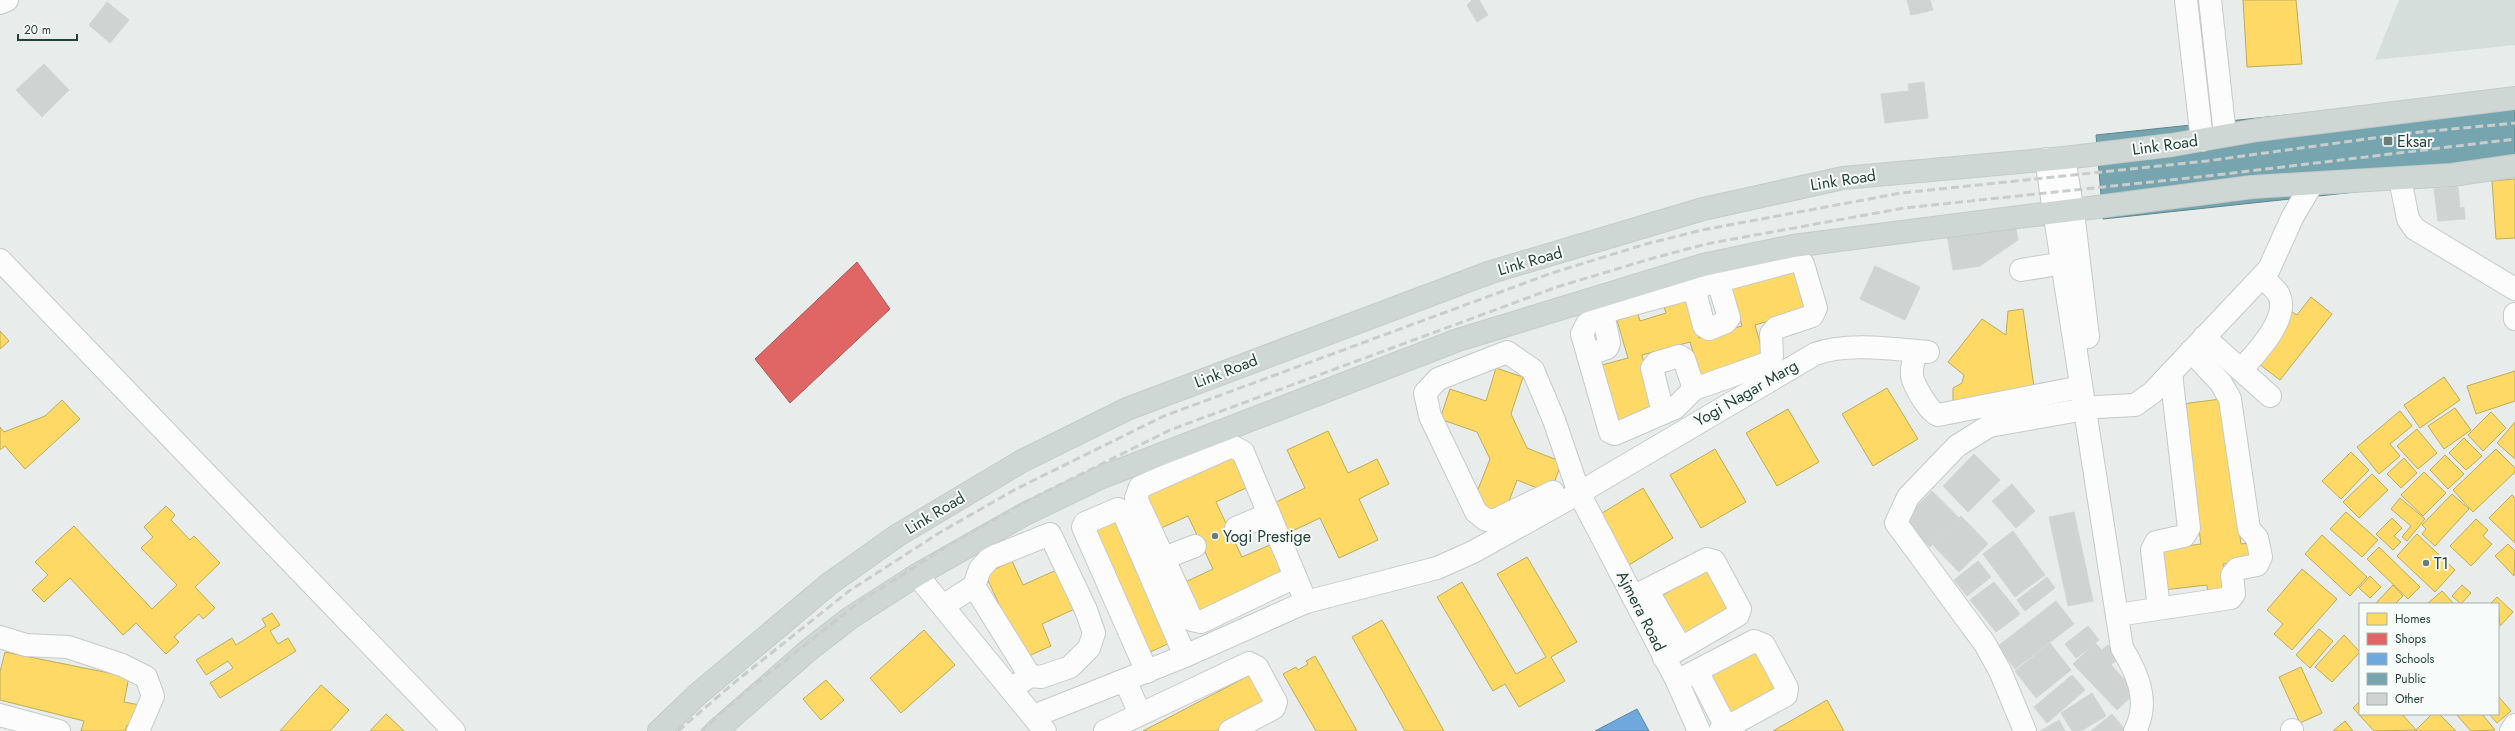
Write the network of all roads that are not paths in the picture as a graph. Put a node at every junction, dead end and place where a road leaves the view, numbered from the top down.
1 (7, 0) edge
2 (2186, 0) edge
3 (2210, 0) edge
4 (0, 3) edge
5 (2515, 98) edge
6 (2225, 135) junction
7 (2202, 140) junction
8 (2055, 158) junction
9 (2515, 166) edge
10 (2400, 179) junction
11 (2312, 184) junction
12 (2064, 213) junction
13 (0, 260) edge
14 (2071, 262) junction
15 (2021, 270) dead end
16 (2262, 277) junction
17 (1718, 281) junction
18 (1694, 288) junction
19 (2515, 289) edge
20 (2515, 314) edge
21 (2515, 319) edge
22 (1499, 328) junction
23 (2198, 344) junction
24 (1507, 352) junction
25 (1425, 353) junction
26 (2241, 370) junction
27 (2171, 373) junction
28 (1438, 379) junction
29 (2081, 386) junction
30 (1694, 389) junction
31 (2270, 396) dead end
32 (2091, 408) junction
33 (1669, 410) junction
34 (1682, 430) junction
35 (1578, 487) junction
36 (1037, 509) junction
37 (1269, 514) junction
38 (1236, 528) dead end
39 (1050, 534) junction
40 (1195, 546) dead end
41 (1164, 558) junction
42 (917, 575) junction
43 (1295, 577) junction
44 (974, 586) junction
45 (1640, 594) junction
46 (1306, 602) junction
47 (943, 606) junction
48 (2159, 608) junction
49 (2124, 614) junction
50 (1210, 618) junction
51 (0, 637) edge
52 (1198, 647) junction
53 (1673, 653) junction
54 (1144, 666) junction
55 (1697, 671) junction
56 (1030, 676) junction
57 (1219, 677) junction
58 (1125, 680) junction
59 (1677, 681) junction
60 (1011, 689) junction
61 (1140, 714) junction
62 (0, 715) edge
63 (1039, 724) edge
64 (2515, 725) edge
65 (446, 728) edge
66 (1723, 729) edge
67 (59, 731) edge
68 (138, 731) edge
69 (659, 731) edge
70 (716, 731) edge
71 (1105, 731) edge
72 (1230, 731) edge
73 (1699, 731) edge
74 (2025, 731) edge
75 (2135, 731) edge
76 (2511, 731) edge

1 - 4 street
2 - 7 street
3 - 6 street
5 - 6 main road, Link Road
6 - 7 main road, Link Road
7 - 8 main road, Link Road
8 - 12 street
8 - 69 main road, Link Road
9 - 10 main road
10 - 11 main road
10 - 19 street
11 - 12 main road
11 - 16 street
12 - 14 street
12 - 22 main road
13 - 65 street
14 - 15 street
14 - 29 street
14 - 32 street
16 - 23 street
16 - 26 street
17 - 18 street
17 - 18 street
17 - 30 street
18 - 33 street
20 - 21 street
22 - 24 street
22 - 25 main road
23 - 26 street
23 - 27 street
23 - 48 street
24 - 28 street
24 - 35 street, Ajmera Road
25 - 28 street
25 - 36 main road
26 - 31 street
27 - 32 street
27 - 48 street
28 - 35 street
29 - 32 street
29 - 34 street, Yogi Nagar Marg
30 - 33 street
30 - 33 street
32 - 49 street
32 - 74 street
33 - 34 street
34 - 35 street, Yogi Nagar Marg
35 - 45 street, Ajmera Road
35 - 46 street
36 - 39 street
36 - 42 main road
37 - 38 street
37 - 41 street
37 - 43 street
39 - 44 street
39 - 56 street
40 - 41 street
41 - 50 street
42 - 47 street
42 - 70 main road
43 - 46 street
43 - 50 street
44 - 47 street
44 - 56 street
45 - 53 street, Ajmera Road
45 - 53 street
46 - 52 street
47 - 60 street
48 - 49 street
49 - 75 street
50 - 52 street
51 - 68 street
52 - 54 street
52 - 54 street
52 - 57 street
53 - 59 street, Ajmera Road
54 - 58 street
55 - 59 street
55 - 66 street
55 - 66 street
56 - 60 street
57 - 61 street
57 - 72 street
58 - 61 street
58 - 63 street
59 - 73 street, Ajmera Road
60 - 63 street
61 - 71 street
62 - 67 street
64 - 76 street

